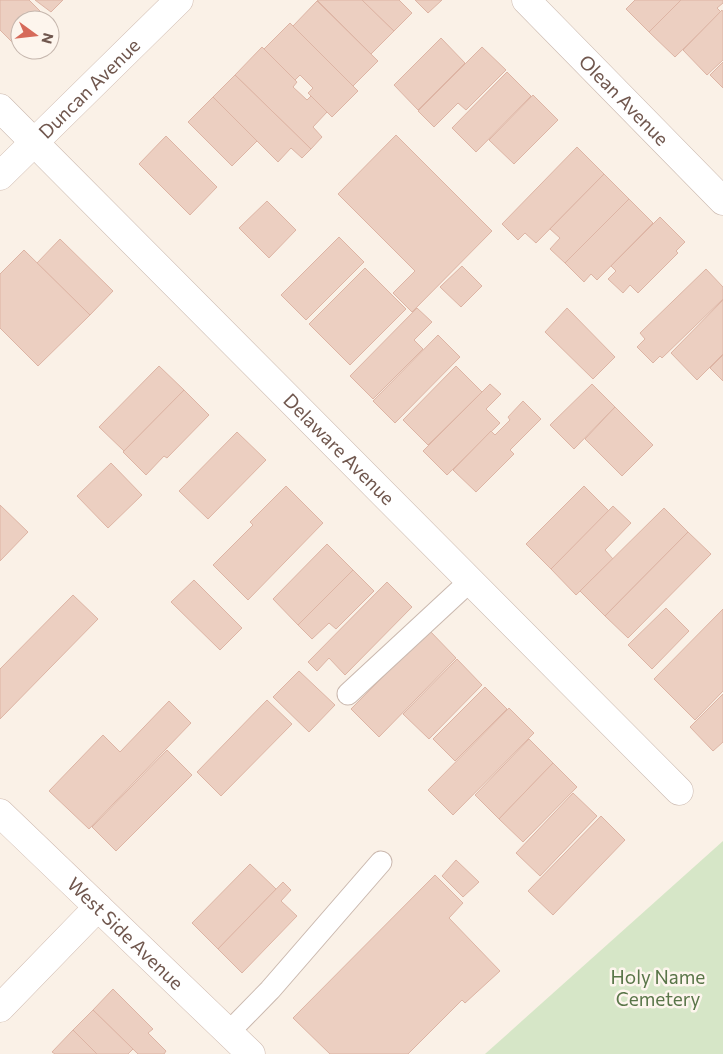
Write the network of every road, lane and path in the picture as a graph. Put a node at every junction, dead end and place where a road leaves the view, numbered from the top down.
1 (179, 0) edge
2 (526, 0) edge
3 (0, 108) edge
4 (35, 142) junction
5 (0, 176) edge
6 (723, 200) edge
7 (470, 581) junction
8 (348, 694) dead end
9 (679, 791) dead end
10 (0, 813) edge
11 (381, 862) dead end
12 (98, 907) junction
13 (0, 1008) edge
14 (229, 1032) junction
15 (251, 1054) edge

1 - 4 street, Duncan Avenue
2 - 6 street, Olean Avenue
3 - 4 street, Delaware Avenue
4 - 5 street, Duncan Avenue
4 - 7 street, Delaware Avenue
7 - 8 lane
7 - 9 street, Delaware Avenue
10 - 12 street, West Side Avenue
11 - 14 lane
12 - 13 street
12 - 14 street, West Side Avenue
14 - 15 street, West Side Avenue

